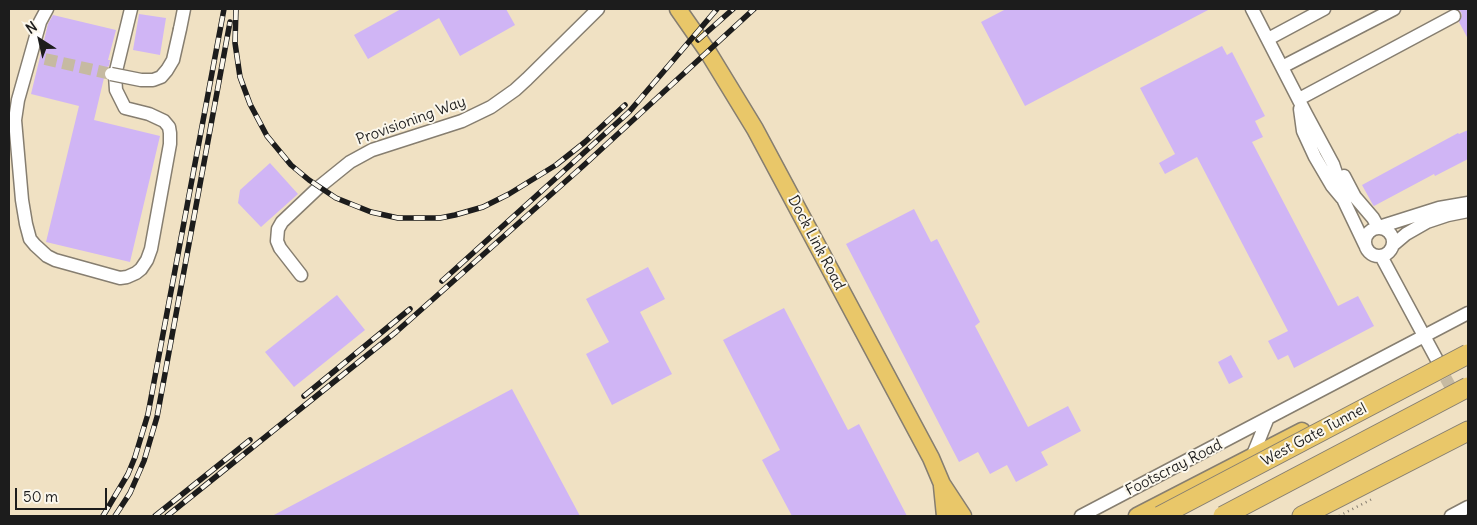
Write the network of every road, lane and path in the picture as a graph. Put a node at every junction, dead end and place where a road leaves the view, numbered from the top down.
1 (47, 9) edge
2 (131, 9) edge
3 (184, 9) edge
4 (598, 9) edge
5 (678, 9) edge
6 (1252, 9) edge
7 (1324, 9) edge
8 (1394, 9) edge
9 (1454, 16) dead end
10 (1268, 39) junction
11 (1282, 67) junction
12 (111, 74) tunnel mouth
13 (1299, 99) junction
14 (1468, 203) edge
15 (1468, 211) edge
16 (1379, 227) junction
17 (1365, 245) junction
18 (1393, 245) junction
19 (1382, 256) junction
20 (301, 276) dead end
21 (1468, 313) edge
22 (1425, 337) junction
23 (1468, 344) edge
24 (1468, 354) edge
25 (1437, 360) junction
26 (1468, 387) edge
27 (1267, 420) junction
28 (1468, 431) edge
29 (1252, 457) junction
30 (942, 484) junction
31 (1468, 508) edge
32 (1148, 515) edge
33 (945, 516) edge
34 (963, 516) edge
35 (1081, 516) edge
36 (1127, 516) edge
37 (1223, 516) edge
38 (1302, 516) edge
39 (1451, 516) edge

1 - 2 street
3 - 12 street, bridge
4 - 20 street, Provisioning Way
5 - 30 main road, Dock Link Road
6 - 10 street
7 - 10 street
8 - 11 street
9 - 13 street
10 - 11 street
11 - 13 street
13 - 16 street
13 - 17 street
14 - 16 street
15 - 18 street
16 - 17 street
16 - 18 street
17 - 19 street
18 - 19 street
19 - 22 street
21 - 22 street, Footscray Road
22 - 25 street
22 - 27 street, Footscray Road
23 - 25 main road, Footscray Road
24 - 32 highway, West Gate Tunnel, bridge
25 - 29 main road, Footscray Road
26 - 37 highway, West Gate Tunnel, bridge
27 - 29 street
27 - 35 street, Footscray Road
28 - 38 highway
29 - 32 main road, Footscray Road
30 - 33 main road, Dock Link Road
30 - 34 main road, Dock Link Road
31 - 39 street
32 - 36 street, Footscray Road

